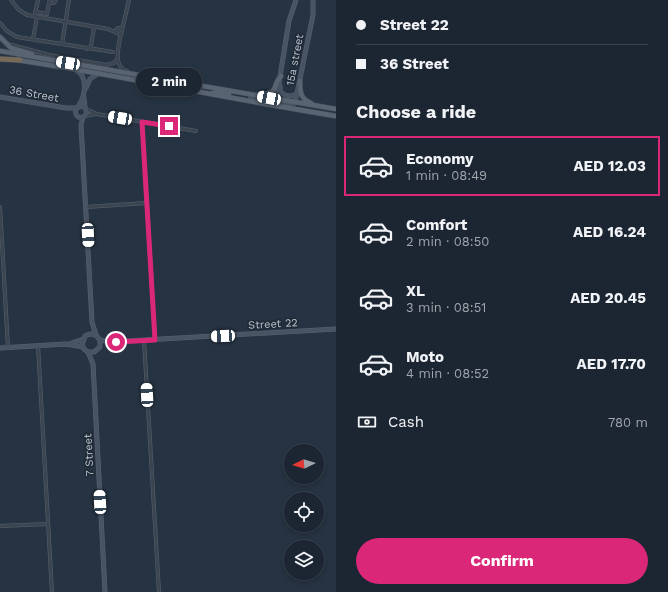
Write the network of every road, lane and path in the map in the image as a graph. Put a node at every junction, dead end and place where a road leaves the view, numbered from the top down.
1 (11, 0) edge
2 (36, 0) edge
3 (56, 0) edge
4 (69, 0) edge
5 (128, 0) edge
6 (296, 0) edge
7 (313, 0) edge
8 (50, 1) edge
9 (36, 15) junction
10 (124, 20) junction
11 (66, 22) junction
12 (0, 23) edge
13 (94, 27) junction
14 (117, 28) junction
15 (108, 29) junction
16 (119, 32) junction
17 (1, 38) edge
18 (33, 40) junction
19 (62, 44) junction
20 (91, 46) junction
21 (87, 49) junction
22 (95, 50) junction
23 (0, 51) edge
24 (113, 52) dead end
25 (0, 58) edge
26 (118, 58) junction
27 (20, 60) joint
28 (54, 61) junction
29 (72, 68) junction
30 (99, 73) junction
31 (281, 76) junction
32 (136, 77) junction
33 (300, 81) junction
34 (144, 86) dead end
35 (298, 93) junction
36 (212, 94) junction
37 (249, 94) junction
38 (0, 97) edge
39 (269, 98) junction
40 (277, 103) junction
41 (295, 103) junction
42 (318, 106) junction
43 (77, 107) junction
44 (66, 108) junction
45 (85, 108) junction
46 (295, 109) junction
47 (336, 110) edge
48 (97, 114) junction
49 (76, 115) junction
50 (84, 116) junction
51 (336, 116) edge
52 (142, 122) junction
53 (81, 125) junction
54 (196, 131) dead end
55 (147, 203) junction
56 (0, 207) edge
57 (86, 207) junction
58 (92, 322) junction
59 (336, 329) edge
60 (87, 335) junction
61 (96, 335) junction
62 (83, 339) junction
63 (100, 340) junction
64 (144, 340) junction
65 (155, 340) junction
66 (116, 342) junction
67 (66, 344) junction
68 (38, 346) junction
69 (83, 347) junction
70 (0, 348) edge
71 (8, 348) junction
72 (98, 349) junction
73 (88, 352) junction
74 (93, 364) junction
75 (48, 524) junction
76 (0, 526) edge
77 (52, 592) edge
78 (105, 592) edge
79 (159, 592) edge

1 - 9 street
2 - 9 street
3 - 8 street
4 - 11 street
5 - 10 street
6 - 31 street, 15a street
7 - 33 street, 15a street
8 - 9 street
9 - 11 street
9 - 18 street
10 - 14 street
10 - 16 street
11 - 13 street
11 - 19 street
12 - 18 street
13 - 15 street
13 - 20 street
14 - 15 street
14 - 16 street
14 - 16 street
15 - 16 street
16 - 26 street
17 - 26 street
17 - 28 main road
18 - 19 street
19 - 21 street
20 - 21 street
20 - 22 street
21 - 22 street
22 - 24 street
23 - 28 main road
25 - 27 highway
26 - 32 street
27 - 29 main road
28 - 32 main road
29 - 30 main road
29 - 43 street
30 - 32 main road
30 - 45 street
31 - 35 street
31 - 37 main road
31 - 40 street, 15a street
32 - 34 main road
32 - 36 main road
32 - 37 main road
33 - 35 street, 15a street
33 - 42 main road
35 - 41 street, 15a street
36 - 39 main road
36 - 40 main road
37 - 39 main road
38 - 44 street, 36 Street
39 - 40 main road
40 - 41 main road
40 - 46 main road
41 - 42 main road
42 - 47 main road
43 - 44 street, 36 Street
43 - 45 street
43 - 49 street
44 - 49 street, 36 Street
45 - 48 street
45 - 50 street
46 - 47 main road
46 - 51 main road
48 - 50 street
48 - 52 street
49 - 50 street
49 - 53 street
50 - 53 street
52 - 54 street
52 - 55 street
53 - 57 street
55 - 57 street
55 - 65 street
56 - 71 street
57 - 58 street
58 - 60 street
58 - 61 street
59 - 65 street, Street 22
60 - 61 street
60 - 62 street
61 - 63 street
62 - 67 street
62 - 69 street
63 - 66 street, Street 22
63 - 72 street
64 - 65 street, Street 22
64 - 66 street, Street 22
64 - 79 street
66 - 72 street, Street 22
67 - 68 street
67 - 69 street
68 - 71 street
68 - 75 street
69 - 73 street
70 - 71 street
72 - 73 street
72 - 74 street, 7 Street
73 - 74 street, 7 Street
74 - 78 street, 7 Street
75 - 76 street
75 - 77 street

